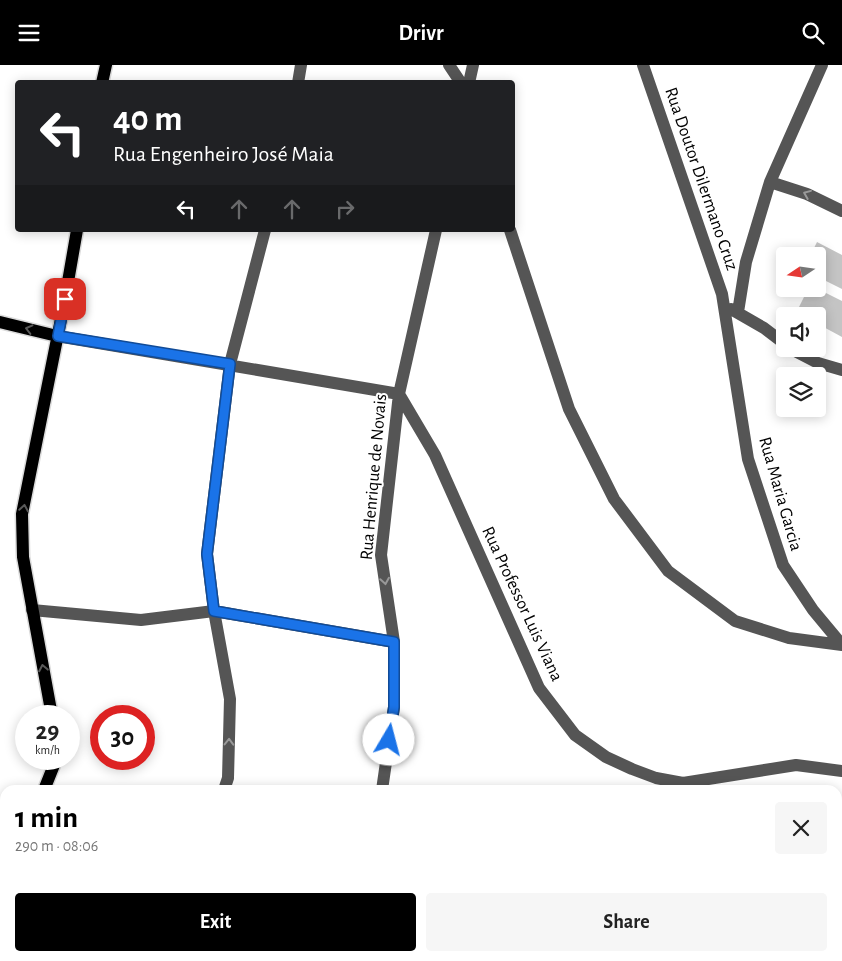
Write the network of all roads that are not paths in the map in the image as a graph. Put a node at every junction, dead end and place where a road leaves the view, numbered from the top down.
1 (106, 65) edge
2 (301, 65) edge
3 (449, 65) edge
4 (473, 65) edge
5 (643, 65) edge
6 (822, 65) edge
7 (103, 80) edge
8 (298, 80) edge
9 (459, 80) edge
10 (470, 80) edge
11 (770, 182) junction
12 (842, 211) edge
13 (77, 232) edge
14 (264, 232) edge
15 (436, 232) edge
16 (511, 232) edge
17 (725, 305) junction
18 (738, 312) junction
19 (0, 322) edge
20 (58, 336) junction
21 (776, 337) edge
22 (806, 357) edge
23 (230, 364) junction
24 (842, 370) edge
25 (398, 394) junction
26 (32, 610) junction
27 (214, 611) junction
28 (394, 642) junction
29 (842, 645) edge
30 (50, 705) edge
31 (52, 770) edge
32 (842, 771) edge
33 (46, 785) edge
34 (226, 785) edge
35 (383, 785) edge

1 - 7 main road
2 - 8 street
3 - 9 street
4 - 10 street
5 - 17 street, Rua Doutor Dilermano Cruz
6 - 11 street
12 -> 11 street
11 - 18 street
13 - 20 main road
14 - 23 street
15 - 25 street, Rua Henrique de Novais
16 - 29 street
17 - 18 street
17 - 29 street, Rua Maria Garcia
18 - 21 street
20 -> 19 main road
20 - 23 street
26 -> 20 main road
22 - 24 street
23 - 25 street
23 - 27 street
25 -> 28 street, Rua Henrique de Novais
25 - 32 street, Rua Professor Luis Viana
26 - 27 street
30 -> 26 main road
27 - 28 street
34 -> 27 street
28 - 35 street, Rua Henrique de Novais
31 - 33 main road

